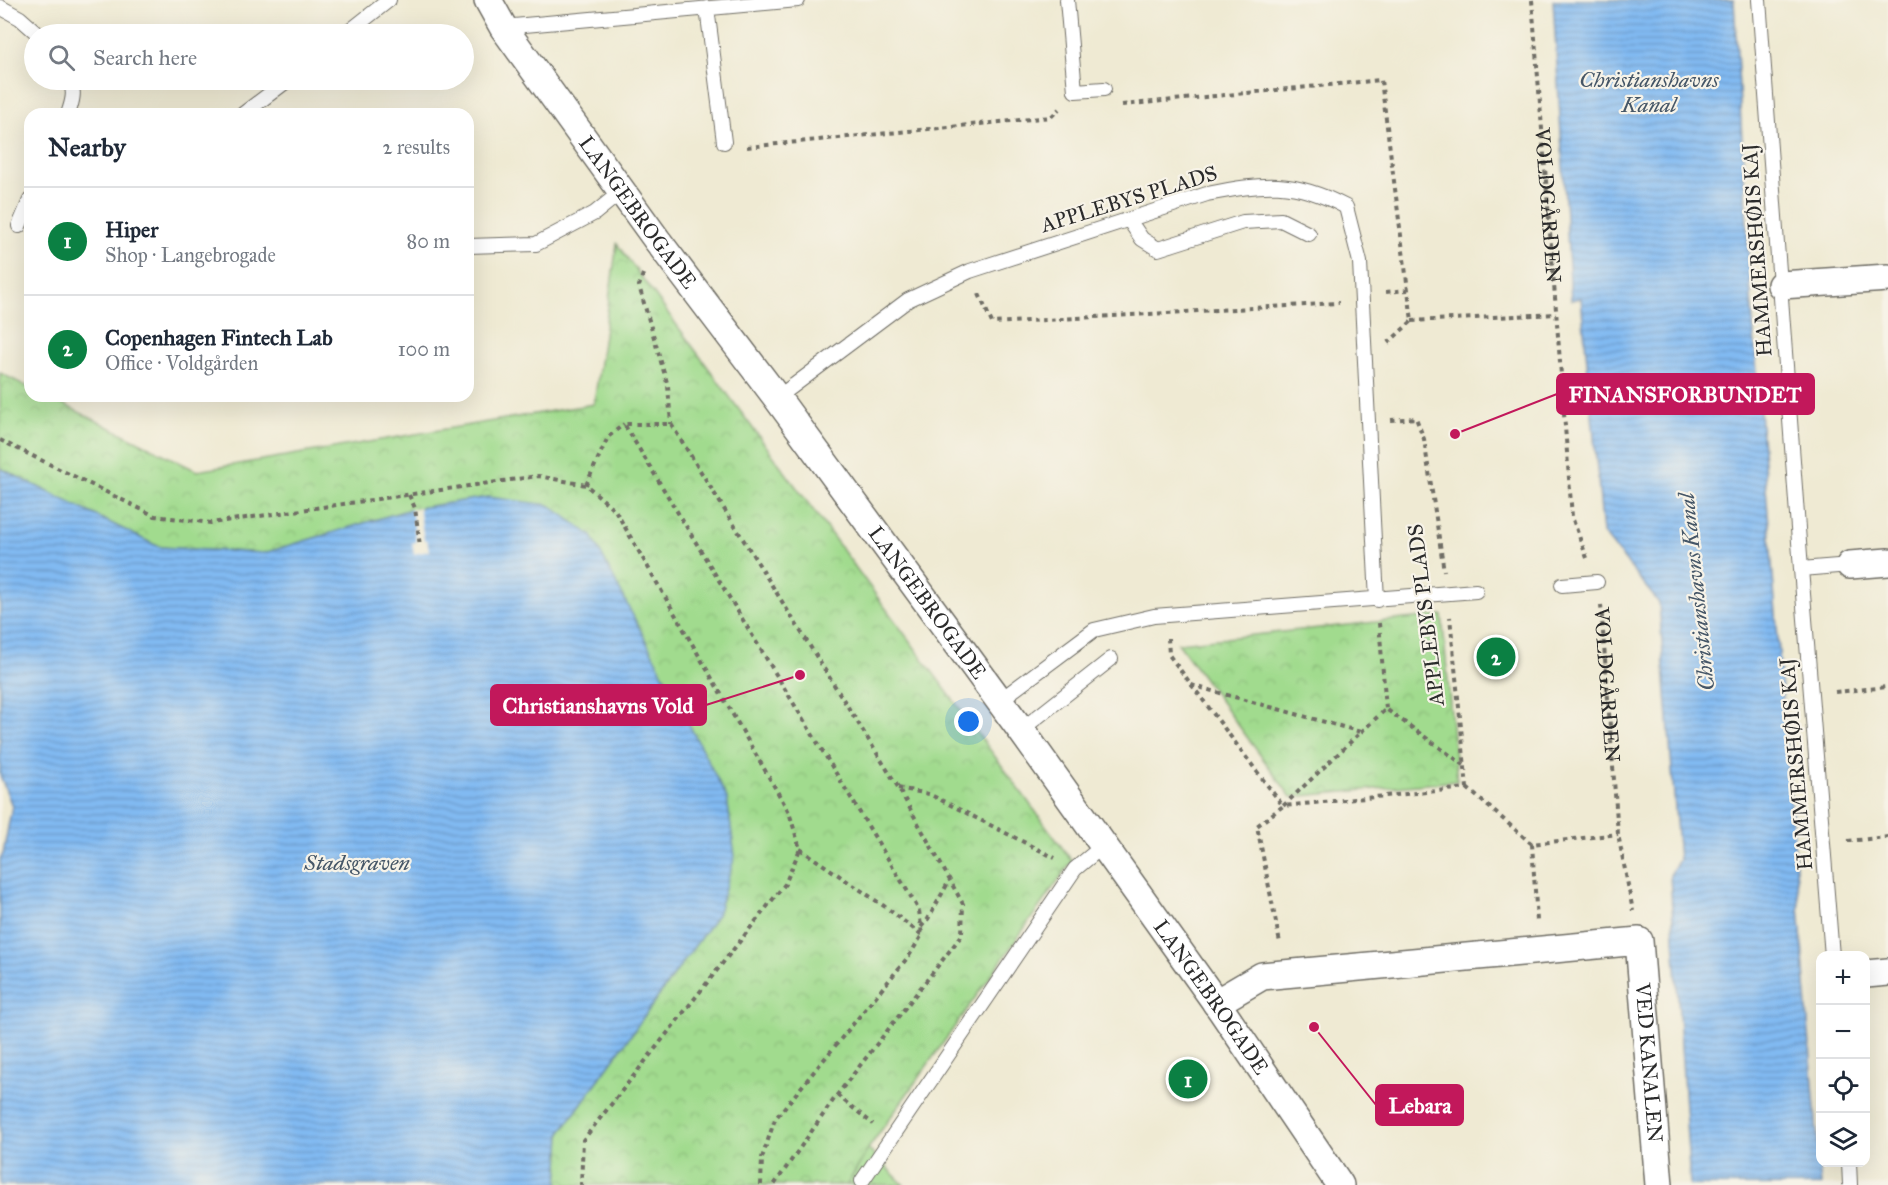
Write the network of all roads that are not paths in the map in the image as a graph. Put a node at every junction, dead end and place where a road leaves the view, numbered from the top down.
1 (389, 0) edge
2 (472, 0) edge
3 (488, 0) edge
4 (798, 0) edge
5 (1067, 0) edge
6 (1759, 0) edge
7 (0, 7) edge
8 (707, 8) junction
9 (27, 24) edge
10 (359, 24) edge
11 (503, 27) junction
12 (1104, 89) dead end
13 (74, 90) edge
14 (275, 90) edge
15 (70, 108) edge
16 (251, 108) edge
17 (724, 142) road end
18 (622, 191) junction
19 (24, 214) edge
20 (1129, 220) junction
21 (19, 226) dead end
22 (1308, 234) dead end
23 (474, 246) edge
24 (1888, 278) edge
25 (1781, 285) junction
26 (777, 398) junction
27 (1888, 561) edge
28 (1850, 565) joint
29 (1801, 569) junction
30 (1597, 582) road end
31 (1562, 585) dead end
32 (1476, 591) dead end
33 (1377, 600) junction
34 (1112, 659) dead end
35 (999, 701) junction
36 (1021, 730) junction
37 (1104, 845) junction
38 (1832, 951) edge
39 (1888, 972) edge
40 (1870, 974) edge
41 (1216, 1003) junction
42 (1849, 1167) edge
43 (862, 1181) dead end
44 (1340, 1185) edge
45 (1659, 1185) edge
46 (1850, 1185) edge

1 - 10 lane
2 - 11 street, LANGEBROGADE
3 - 11 street, LANGEBROGADE
4 - 8 lane
5 - 12 lane
6 - 25 lane, HAMMERSHØIS KAJ
7 - 9 lane
8 - 11 lane
8 - 17 lane
11 - 18 street, LANGEBROGADE
13 - 15 lane
14 - 16 lane
18 - 23 lane
18 - 26 street, LANGEBROGADE
19 - 21 lane
20 - 22 lane
20 - 26 lane, APPLEBYS PLADS
20 - 33 lane, APPLEBYS PLADS
24 - 25 street
25 - 29 lane, HAMMERSHØIS KAJ
26 - 35 street, LANGEBROGADE
27 - 28 street
28 - 29 lane
29 - 38 lane, HAMMERSHØIS KAJ
30 - 31 lane
32 - 33 lane
33 - 35 lane
34 - 36 lane
35 - 36 street, LANGEBROGADE
36 - 37 street, LANGEBROGADE
37 - 41 street, LANGEBROGADE
37 - 43 lane
39 - 40 street
41 - 44 street, LANGEBROGADE
41 - 45 street, VED KANALEN
42 - 46 lane

